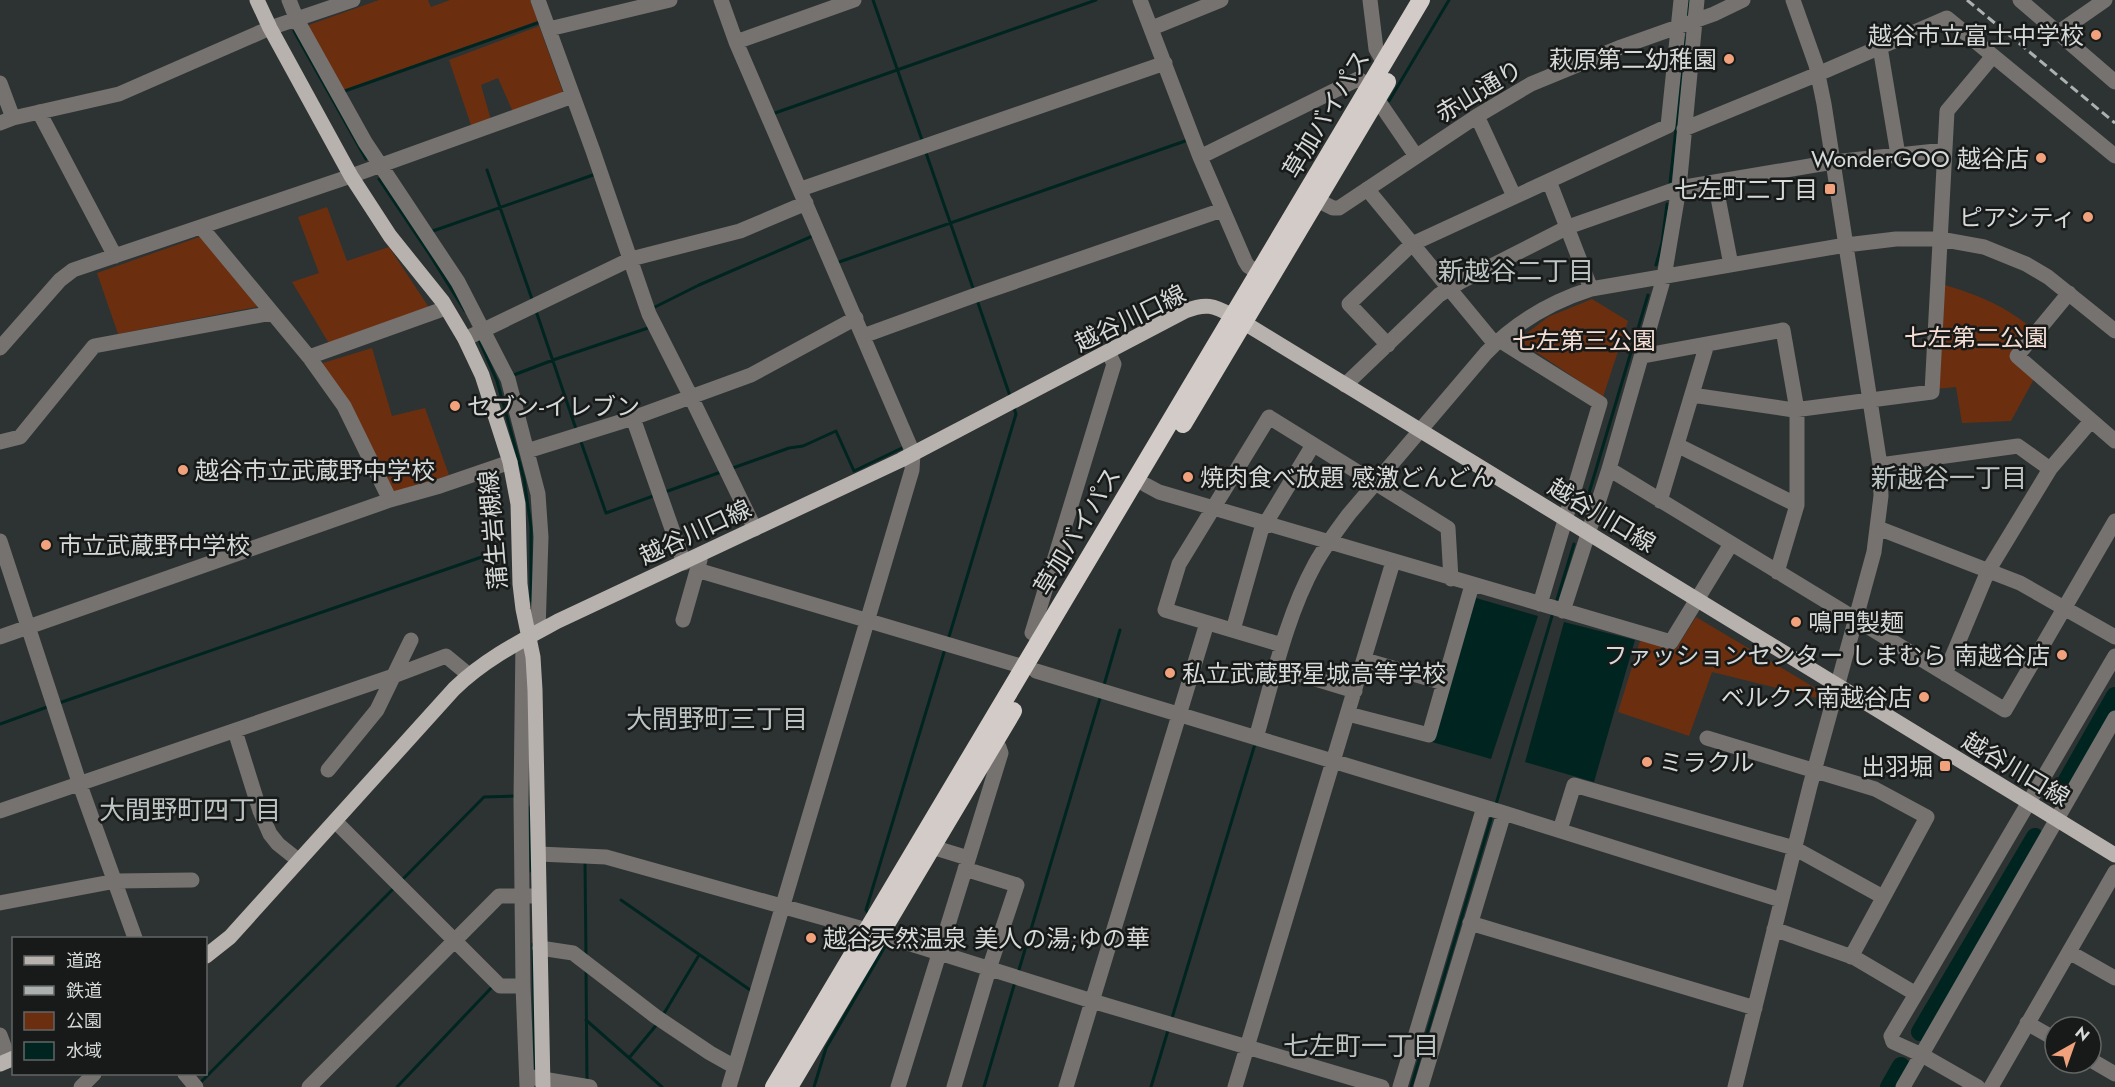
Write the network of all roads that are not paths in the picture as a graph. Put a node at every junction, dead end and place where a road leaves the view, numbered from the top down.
1 (257, 0) edge
2 (289, 0) edge
3 (353, 0) edge
4 (538, 0) edge
5 (670, 0) edge
6 (721, 0) edge
7 (854, 0) edge
8 (1140, 0) edge
9 (1221, 0) edge
10 (1370, 0) edge
11 (1421, 0) edge
12 (1435, 0) edge
13 (1680, 0) edge
14 (1697, 0) edge
15 (1743, 0) edge
16 (1793, 0) edge
17 (2020, 0) edge
18 (2104, 0) edge
19 (297, 20) junction
20 (1695, 21) junction
21 (1678, 26) junction
22 (270, 28) junction
23 (1152, 28) junction
24 (549, 29) junction
25 (2059, 32) junction
26 (736, 42) junction
27 (1880, 47) junction
28 (1993, 56) junction
29 (1165, 63) junction
30 (1384, 63) junction
31 (1818, 74) junction
32 (2115, 82) edge
33 (0, 83) edge
34 (1374, 92) junction
35 (573, 96) junction
36 (39, 112) junction
37 (1477, 116) junction
38 (7, 120) edge
39 (1684, 129) junction
40 (1945, 150) junction
41 (1898, 155) junction
42 (1416, 156) junction
43 (2115, 156) edge
44 (1200, 157) junction
45 (1833, 162) junction
46 (380, 164) junction
47 (351, 176) junction
48 (1549, 181) junction
49 (1715, 182) junction
50 (1679, 188) junction
51 (1367, 189) junction
52 (804, 196) junction
53 (1514, 196) junction
54 (1317, 200) junction
55 (1222, 210) junction
56 (201, 227) junction
57 (1568, 228) junction
58 (1940, 238) junction
59 (1412, 244) junction
60 (1846, 245) junction
61 (115, 256) junction
62 (631, 260) junction
63 (1731, 265) junction
64 (1264, 276) junction
65 (1664, 277) junction
66 (1448, 289) junction
67 (1592, 289) junction
68 (2068, 293) junction
69 (446, 308) junction
70 (272, 313) junction
71 (856, 318) junction
72 (1238, 320) junction
73 (484, 330) junction
74 (2115, 331) edge
75 (863, 336) junction
76 (465, 339) junction
77 (1497, 342) junction
78 (1707, 344) junction
79 (1388, 345) junction
80 (0, 348) edge
81 (1108, 352) junction
82 (1642, 356) junction
83 (309, 357) junction
84 (1345, 385) junction
85 (1692, 395) junction
86 (691, 397) junction
87 (1870, 399) junction
88 (1797, 410) junction
89 (633, 418) junction
90 (2091, 421) junction
91 (1421, 431) junction
92 (2115, 441) edge
93 (0, 442) edge
94 (1312, 445) junction
95 (1677, 445) junction
96 (527, 452) junction
97 (913, 453) junction
98 (510, 462) junction
99 (1880, 465) junction
100 (1609, 469) junction
101 (2050, 469) junction
102 (1376, 483) junction
103 (1146, 485) junction
104 (390, 500) junction
105 (1660, 501) junction
106 (1797, 505) junction
107 (1213, 508) junction
108 (1565, 519) junction
109 (2115, 521) edge
110 (1265, 523) junction
111 (1878, 528) junction
112 (754, 529) junction
113 (1589, 534) junction
114 (0, 541) edge
115 (1329, 543) junction
116 (1731, 544) junction
117 (1393, 562) junction
118 (690, 566) junction
119 (1988, 571) junction
120 (1777, 572) junction
121 (1451, 579) junction
122 (1472, 585) junction
123 (1697, 600) junction
124 (1540, 604) junction
125 (2065, 609) junction
126 (1563, 611) junction
127 (683, 620) dead end
128 (868, 620) junction
129 (1855, 620) junction
130 (1207, 623) junction
131 (27, 627) junction
132 (1233, 630) junction
133 (530, 636) junction
134 (0, 637) edge
135 (1041, 637) junction
136 (2115, 637) edge
137 (411, 640) dead end
138 (1282, 645) junction
139 (2115, 656) edge
140 (1365, 660) junction
141 (1276, 667) junction
142 (1030, 669) junction
143 (1945, 674) junction
144 (396, 675) junction
145 (469, 675) junction
146 (1444, 683) junction
147 (1837, 687) junction
148 (1355, 691) junction
149 (1179, 714) junction
150 (1348, 714) junction
151 (2115, 718) edge
152 (235, 731) junction
153 (2111, 735) edge
154 (1256, 738) junction
155 (1707, 738) dead end
156 (993, 744) junction
157 (1334, 761) junction
158 (328, 770) dead end
159 (1815, 771) junction
160 (970, 784) junction
161 (80, 785) junction
162 (989, 794) junction
163 (2029, 802) junction
164 (1484, 807) junction
165 (0, 811) edge
166 (1504, 813) junction
167 (2056, 819) junction
168 (335, 821) junction
169 (1560, 830) junction
170 (932, 847) junction
171 (1794, 848) junction
172 (539, 854) junction
173 (2115, 855) edge
174 (298, 860) junction
175 (967, 863) junction
176 (2115, 872) edge
177 (192, 880) dead end
178 (116, 881) junction
179 (522, 896) junction
180 (540, 896) junction
181 (1883, 897) junction
182 (1782, 900) junction
183 (0, 903) edge
184 (782, 908) junction
185 (1470, 923) junction
186 (1774, 929) junction
187 (873, 932) junction
188 (134, 937) edge
189 (454, 940) junction
190 (540, 948) junction
191 (2069, 951) junction
192 (939, 954) junction
193 (207, 955) edge
194 (1851, 957) junction
195 (989, 969) junction
196 (2115, 978) edge
197 (523, 986) junction
198 (1916, 994) junction
199 (1092, 1001) junction
200 (1755, 1008) junction
201 (2027, 1023) junction
202 (2043, 1032) edge
203 (0, 1035) edge
204 (1248, 1048) junction
205 (1922, 1055) junction
206 (8, 1061) edge
207 (735, 1067) junction
208 (93, 1075) edge
209 (186, 1075) edge
210 (535, 1082) edge
211 (81, 1087) edge
212 (196, 1087) edge
213 (309, 1087) edge
214 (590, 1087) edge
215 (729, 1087) edge
216 (774, 1087) edge
217 (789, 1087) edge
218 (898, 1087) edge
219 (954, 1087) edge
220 (1066, 1087) edge
221 (1235, 1087) edge
222 (1382, 1087) edge
223 (1400, 1087) edge
224 (1420, 1087) edge
225 (1735, 1087) edge
226 (1904, 1087) edge
227 (1978, 1087) edge
228 (1990, 1087) edge

1 - 22 main road, 蒲生岩槻線
2 - 19 street
3 - 19 street
4 - 24 street
5 - 24 street
6 - 26 street
7 - 26 street
8 - 23 street
9 - 23 street
10 - 30 street
11 - 30 highway, 草加バイパス
12 - 34 highway, 草加バイパス
13 - 21 street
14 - 20 street
15 - 20 street, 赤山通り
16 - 31 street
17 - 25 street
18 - 25 street
19 - 22 street
19 - 46 street
20 - 21 street, 赤山通り
20 - 39 street
21 - 37 street, 赤山通り
21 - 48 street
22 - 36 street
22 - 47 main road, 蒲生岩槻線
23 - 29 street
24 - 35 street
25 - 32 street
26 - 52 street
27 - 28 street
27 - 31 street
27 - 41 street
28 - 40 street
28 - 43 street
29 - 44 street
29 - 52 street
30 - 34 highway, 草加バイパス
31 - 39 street
31 - 45 street
33 - 38 street
34 - 42 street
34 - 44 street
34 - 54 highway, 草加バイパス
34 - 64 highway, 草加バイパス
35 - 46 street
35 - 62 street
36 - 38 street
36 - 61 street
37 - 42 street, 赤山通り
37 - 53 street
39 - 50 street
40 - 41 street
40 - 58 street
41 - 45 street
42 - 51 street, 赤山通り
44 - 55 street
45 - 49 street
45 - 60 street
46 - 47 street
46 - 73 street
47 - 56 street
47 - 69 main road, 蒲生岩槻線
48 - 53 street
48 - 57 street
49 - 50 street
49 - 63 street
50 - 57 street
50 - 65 street
51 - 54 street, 赤山通り
51 - 59 street
52 - 62 street
52 - 71 street
53 - 59 street
54 - 64 highway, 草加バイパス
55 - 64 street
55 - 75 street
56 - 61 street
56 - 70 street
57 - 66 street
57 - 67 street
58 - 60 street
58 - 68 street
58 - 87 street
59 - 66 street
59 - 79 street
60 - 63 street
60 - 87 street
61 - 80 street
62 - 73 street
62 - 86 street
63 - 65 street
64 - 72 highway, 草加バイパス
65 - 67 street
65 - 82 street
66 - 77 street
66 - 79 street
67 - 77 street
68 - 74 street
68 - 90 street
69 - 76 main road, 蒲生岩槻線
69 - 83 street
70 - 83 street
70 - 93 street
71 - 75 street
71 - 86 street
72 - 81 main road, 越谷川口線
72 - 84 main road, 越谷川口線
72 - 103 highway, 草加バイパス
72 - 135 highway, 草加バイパス
73 - 76 street
73 - 96 street
75 - 97 street
76 - 98 main road, 蒲生岩槻線
77 - 91 street
77 - 108 street
78 - 82 street
78 - 85 street
78 - 88 street
79 - 84 street
81 - 97 main road, 越谷川口線
81 - 135 street
82 - 100 street
83 - 104 street
84 - 91 main road, 越谷川口線
85 - 88 street
85 - 95 street
86 - 89 street
86 - 112 street
87 - 88 street
87 - 99 street
88 - 106 street
89 - 96 street
89 - 118 street
90 - 92 street
90 - 101 street
91 - 102 street
91 - 108 main road, 越谷川口線
94 - 102 street
94 - 107 street
94 - 110 street
95 - 105 street
95 - 106 street
96 - 133 street
97 - 112 main road, 越谷川口線
97 - 128 street
98 - 104 street
98 - 133 main road, 蒲生岩槻線
99 - 101 street
99 - 111 street
100 - 105 street
100 - 113 street
101 - 119 street
102 - 115 street
102 - 121 street
103 - 107 street
103 - 142 highway, 草加バイパス
104 - 131 street
105 - 116 street
106 - 120 street
107 - 110 street
107 - 130 street
108 - 113 main road, 越谷川口線
108 - 124 street
109 - 125 street
110 - 115 street
110 - 132 street
111 - 119 street
111 - 129 street
112 - 118 main road, 越谷川口線
113 - 123 main road, 越谷川口線
113 - 126 street
114 - 131 street
115 - 117 street
115 - 138 street
116 - 120 street
116 - 123 street
117 - 121 street
117 - 140 street
118 - 127 street
118 - 128 street
118 - 133 main road, 越谷川口線
119 - 125 street
119 - 143 street
120 - 129 street
121 - 122 street
122 - 124 street
122 - 146 street
123 - 126 street
123 - 147 main road, 越谷川口線
124 - 126 street
125 - 136 street
125 - 143 street
128 - 142 street
128 - 184 street
129 - 143 street
129 - 147 street
130 - 132 street
130 - 149 street
131 - 134 street
131 - 161 street
132 - 138 street
133 - 145 main road, 越谷川口線
133 - 172 main road, 蒲生岩槻線
133 - 179 street
135 - 142 highway, 草加バイパス
137 - 144 street
138 - 141 street
139 - 163 street
140 - 146 street
140 - 148 street
141 - 148 street
141 - 154 street
142 - 149 street
142 - 156 highway, 草加バイパス
142 - 187 highway, 草加バイパス
144 - 145 street
144 - 152 street
144 - 158 street
145 - 168 main road, 越谷川口線
146 - 150 street
147 - 159 street
147 - 163 main road, 越谷川口線
148 - 150 street
149 - 154 street
149 - 199 street
150 - 157 street
151 - 153 street
152 - 161 street
152 - 174 street
153 - 167 street
154 - 157 street
155 - 159 street
156 - 160 highway, 草加バイパス
156 - 162 street
157 - 164 street
157 - 204 street
159 - 171 street
159 - 181 street
160 - 162 street
160 - 170 highway, 草加バイパス
161 - 165 street
161 - 178 street
162 - 175 street
163 - 167 main road, 越谷川口線
163 - 198 street
164 - 166 street
164 - 223 street
166 - 169 street
166 - 185 street
167 - 173 main road, 越谷川口線
167 - 205 street
168 - 174 main road, 越谷川口線
168 - 189 street
169 - 171 street
169 - 182 street
170 - 175 street
170 - 187 highway, 草加バイパス
171 - 181 street
171 - 182 street
172 - 180 main road, 蒲生岩槻線
172 - 184 street
174 - 193 main road, 越谷川口線
175 - 192 street
175 - 195 street
176 - 191 street
177 - 178 street
178 - 183 street
178 - 188 street
179 - 180 street
179 - 189 street
179 - 197 street
180 - 190 main road, 蒲生岩槻線
181 - 194 street
182 - 186 street
184 - 187 street
184 - 207 street
185 - 200 street
185 - 224 street
186 - 194 street
186 - 200 street
187 - 192 street
187 - 216 highway, 草加バイパス
187 - 217 highway, 草加バイパス
189 - 197 street
189 - 213 street
190 - 207 street
190 - 210 main road, 蒲生岩槻線
191 - 196 street
191 - 201 street
192 - 195 street
192 - 218 street
194 - 198 street
195 - 199 street
195 - 219 street
197 - 210 street
198 - 205 street
199 - 204 street
199 - 220 street
200 - 225 street
201 - 202 street
201 - 228 street
203 - 206 street
204 - 221 street
204 - 222 street
205 - 226 street
205 - 227 street
207 - 215 street
208 - 211 street
209 - 212 street
210 - 214 street

